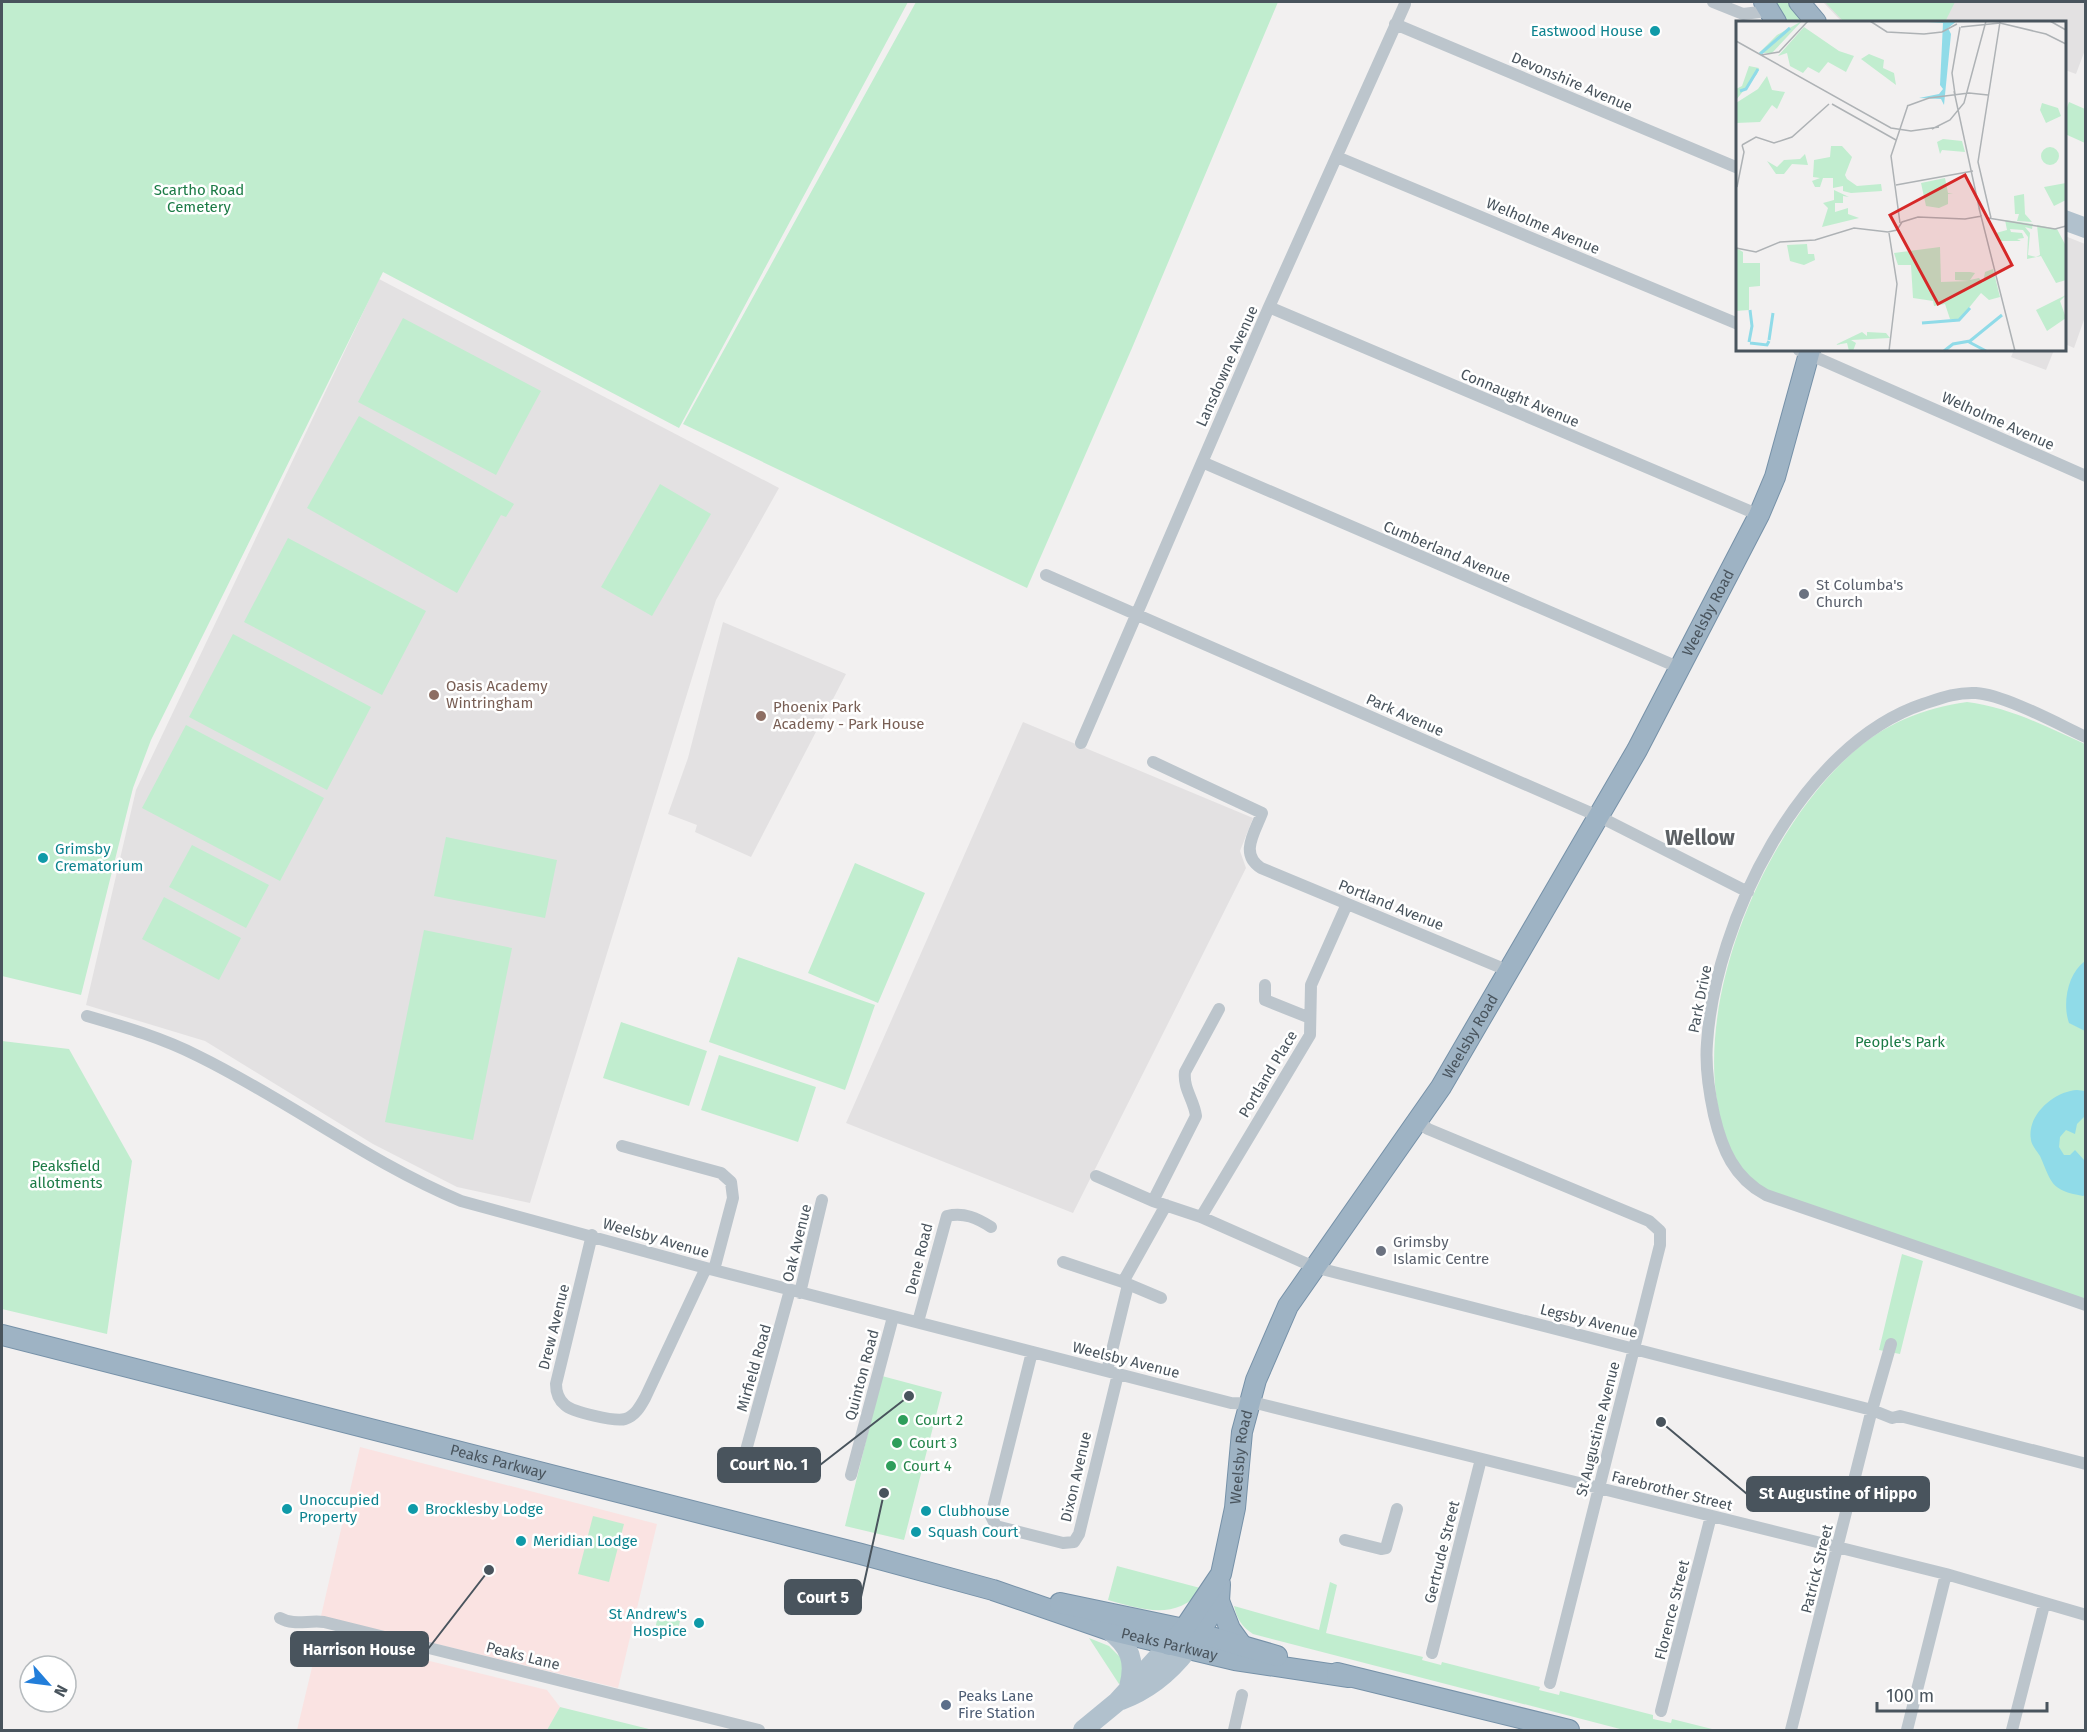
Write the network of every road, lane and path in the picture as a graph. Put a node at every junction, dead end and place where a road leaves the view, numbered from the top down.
1 (1713, 2) edge
2 (1799, 2) edge
3 (1406, 4) dead end
4 (1769, 12) edge
5 (1815, 21) edge
6 (1395, 24) junction
7 (1337, 157) junction
8 (1736, 168) edge
9 (2066, 221) edge
10 (2085, 228) edge
11 (1269, 307) junction
12 (1736, 324) edge
13 (1806, 351) edge
14 (1202, 462) junction
15 (2085, 476) edge
16 (1759, 515) junction
17 (1046, 575) dead end
18 (1137, 615) junction
19 (1680, 668) junction
20 (2085, 737) edge
21 (1081, 743) dead end
22 (1153, 762) dead end
23 (1600, 817) junction
24 (1748, 892) junction
25 (1347, 904) junction
26 (1509, 971) junction
27 (1265, 985) dead end
28 (1219, 1009) dead end
29 (87, 1016) dead end
30 (1310, 1018) junction
31 (1418, 1122) junction
32 (622, 1146) dead end
33 (1096, 1176) dead end
34 (822, 1200) dead end
35 (1153, 1201) junction
36 (1166, 1205) junction
37 (1201, 1217) junction
38 (991, 1227) dead end
39 (592, 1235) junction
40 (1063, 1262) dead end
41 (1314, 1267) junction
42 (710, 1269) junction
43 (1126, 1283) junction
44 (795, 1292) junction
45 (1161, 1298) dead end
46 (2085, 1305) edge
47 (893, 1317) junction
48 (918, 1322) junction
49 (2, 1335) edge
50 (1891, 1344) dead end
51 (1633, 1348) junction
52 (1032, 1352) junction
53 (1112, 1372) junction
54 (1250, 1402) junction
55 (1872, 1410) junction
56 (745, 1454) dead end
57 (1481, 1459) junction
58 (2085, 1464) edge
59 (851, 1475) dead end
60 (1599, 1488) junction
61 (1397, 1509) dead end
62 (1711, 1516) junction
63 (1345, 1540) dead end
64 (1838, 1548) junction
65 (1221, 1574) junction
66 (1946, 1574) junction
67 (993, 1590) junction
68 (1219, 1601) junction
69 (2044, 1605) junction
70 (2085, 1615) edge
71 (280, 1618) dead end
72 (1108, 1630) junction
73 (1192, 1631) junction
74 (1244, 1647) junction
75 (1178, 1648) junction
76 (1431, 1653) dead end
77 (1349, 1677) junction
78 (1550, 1683) dead end
79 (1123, 1694) junction
80 (1242, 1695) dead end
81 (1661, 1711) dead end
82 (758, 1730) edge
83 (1083, 1731) edge
84 (1234, 1731) edge
85 (1569, 1731) edge
86 (1791, 1731) edge
87 (1907, 1731) edge
88 (2012, 1731) edge

1 - 4 street
2 - 5 highway
3 - 6 street, Lansdowne Avenue
6 - 7 street, Lansdowne Avenue
6 - 8 street, Devonshire Avenue
7 - 11 street, Lansdowne Avenue
7 - 12 street, Welholme Avenue
9 - 10 main road
11 - 14 street, Lansdowne Avenue
11 - 16 street, Connaught Avenue
13 - 15 street, Welholme Avenue
13 - 16 highway, Weelsby Road
14 - 18 street, Lansdowne Avenue
14 - 19 street, Cumberland Avenue
16 - 19 highway, Weelsby Road
17 - 18 street, Park Avenue
18 - 21 street, Lansdowne Avenue
18 - 23 street, Park Avenue
19 - 23 highway, Weelsby Road
20 - 24 street, Park Drive
22 - 25 street, Portland Avenue
23 - 24 street, Park Avenue
23 - 26 highway, Weelsby Road
24 - 46 street, Park Drive
25 - 26 street, Portland Avenue
25 - 30 street, Portland Place
26 - 31 highway, Weelsby Road
27 - 30 street
28 - 35 street
29 - 39 street, Weelsby Avenue
30 - 37 street, Portland Place
31 - 41 highway, Weelsby Road
31 - 51 street, St Augustine Avenue
32 - 42 street, Drew Avenue
33 - 35 street, Legsby Avenue
34 - 44 street, Oak Avenue
35 - 36 street, Legsby Avenue
36 - 37 street, Legsby Avenue
36 - 43 street, Dixon Avenue
37 - 41 street, Legsby Avenue
38 - 48 street, Dene Road
39 - 42 street, Weelsby Avenue
39 - 42 street, Drew Avenue
40 - 43 street
41 - 51 street, Legsby Avenue
41 - 54 highway, Weelsby Road
42 - 44 street, Weelsby Avenue
43 - 45 street
43 - 53 street, Dixon Avenue
44 - 47 street, Weelsby Avenue
44 - 56 street, Mirfield Road
47 - 48 street, Weelsby Avenue
47 - 59 street, Quinton Road
48 - 52 street, Weelsby Avenue
49 - 67 highway, Peaks Parkway
50 - 55 street, Patrick Street
51 - 55 street, Legsby Avenue
51 - 60 street, St Augustine Avenue
52 - 53 street, Weelsby Avenue
52 - 53 street, Dixon Avenue
53 - 54 street, Weelsby Avenue
54 - 57 street, Farebrother Street
54 - 65 highway, Weelsby Road
55 - 58 street, Legsby Avenue
55 - 64 street, Patrick Street
57 - 60 street, Farebrother Street
57 - 76 street, Gertrude Street
60 - 62 street, Farebrother Street
60 - 78 street, St Augustine Avenue
61 - 63 street
62 - 64 street, Farebrother Street
62 - 81 street, Florence Street
64 - 66 street, Farebrother Street
64 - 86 street, Patrick Street
65 - 68 highway
65 - 73 highway, Weelsby Road
66 - 69 street, Farebrother Street
66 - 87 street
67 - 72 highway, Peaks Parkway
67 - 73 highway, Peaks Parkway
68 - 73 highway
68 - 74 highway
69 - 70 street, Farebrother Street
69 - 88 street
71 - 82 street, Peaks Lane
72 - 75 highway, Peaks Parkway
72 - 79 main road
73 - 74 highway, Peaks Parkway
73 - 75 highway, Weelsby Road
74 - 77 highway, Peaks Parkway
75 - 77 highway, Peaks Parkway
75 - 79 main road, Weelsby Road
77 - 85 highway, Peaks Parkway
79 - 83 main road, Weelsby Road
80 - 84 street

